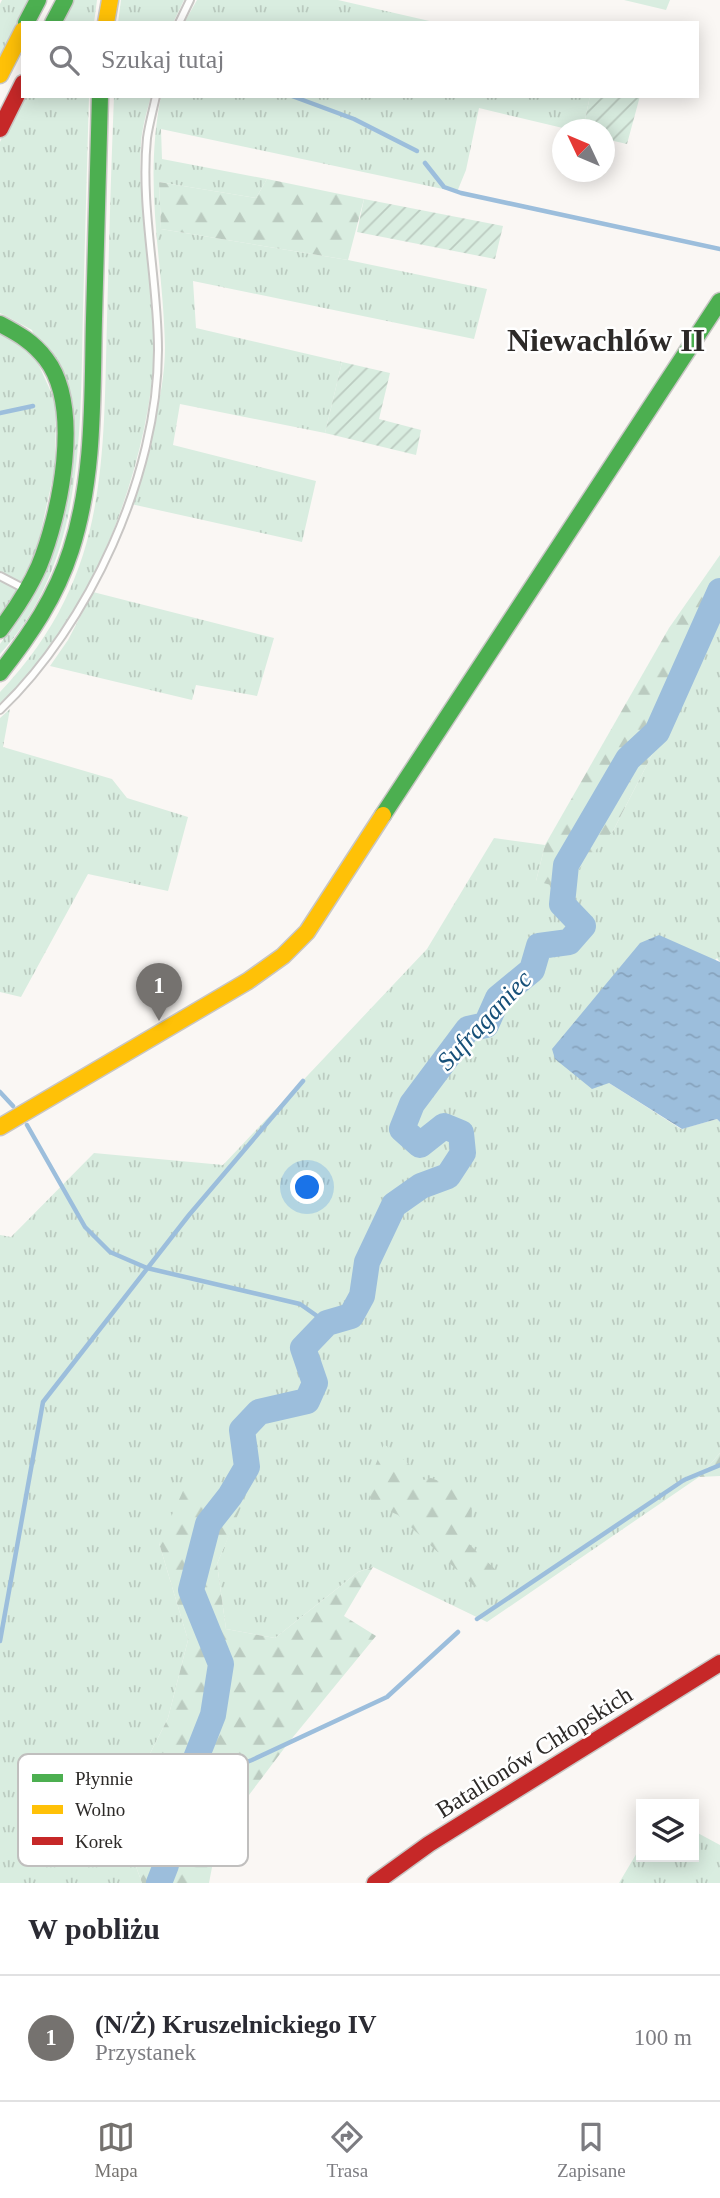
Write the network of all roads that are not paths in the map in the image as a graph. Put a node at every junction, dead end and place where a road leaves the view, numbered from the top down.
1 (38, 0) edge
2 (65, 0) edge
3 (110, 0) edge
4 (190, 0) edge
5 (27, 21) edge
6 (54, 21) edge
7 (106, 21) edge
8 (180, 21) edge
9 (21, 34) edge
10 (0, 75) edge
11 (21, 87) edge
12 (100, 98) edge
13 (156, 98) edge
14 (0, 129) edge
15 (720, 301) edge
16 (0, 324) edge
17 (0, 576) edge
18 (27, 590) junction
19 (0, 630) edge
20 (0, 673) edge
21 (0, 710) edge
22 (0, 1127) edge
23 (720, 1663) edge
24 (375, 1883) edge

1 - 5 main road
2 - 6 main road
3 - 7 main road
4 - 8 lane
9 - 10 main road
11 - 14 main road
12 - 20 main road
13 - 21 lane
15 - 22 main road
16 - 18 main road
17 - 18 lane
18 - 19 main road
23 - 24 main road, Batalionów Chłopskich

